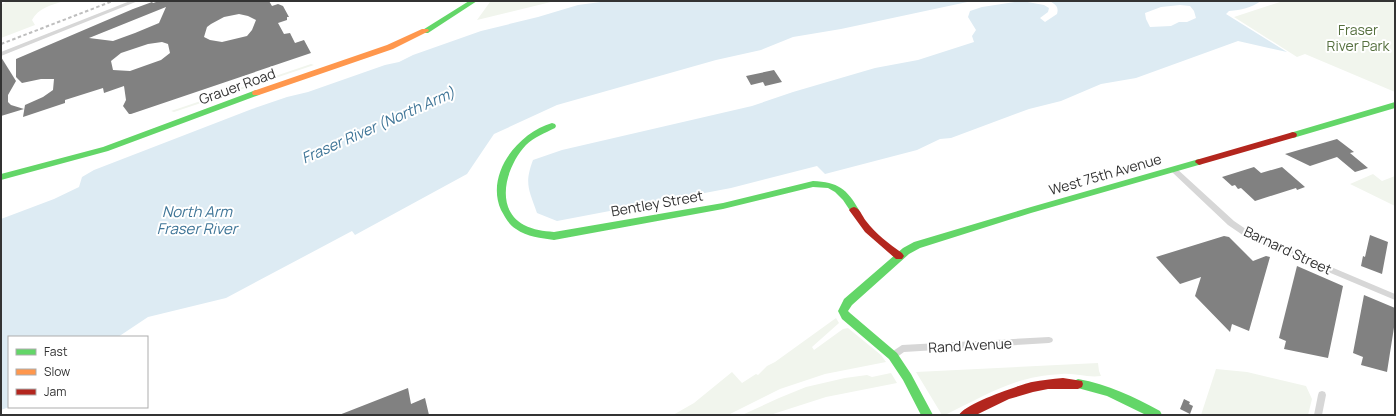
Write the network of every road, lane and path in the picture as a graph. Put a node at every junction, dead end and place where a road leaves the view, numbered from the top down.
1 (135, 1) edge
2 (474, 1) edge
3 (1, 54) edge
4 (1395, 105) edge
5 (552, 126) dead end
6 (1174, 170) junction
7 (1, 177) edge
8 (899, 256) junction
9 (1395, 297) edge
10 (1049, 340) dead end
11 (892, 356) junction
12 (1322, 396) dead end
13 (927, 415) edge
14 (966, 415) edge
15 (1156, 415) edge
16 (1318, 415) edge

1 - 3 street
2 - 7 street, Grauer Road
4 - 6 street, West 75th Avenue
5 - 8 street, Bentley Street
6 - 8 street, West 75th Avenue
6 - 9 street, Barnard Street
8 - 11 street, West 75th Avenue
10 - 11 street, Rand Avenue
11 - 13 street
12 - 16 street
14 - 15 street

